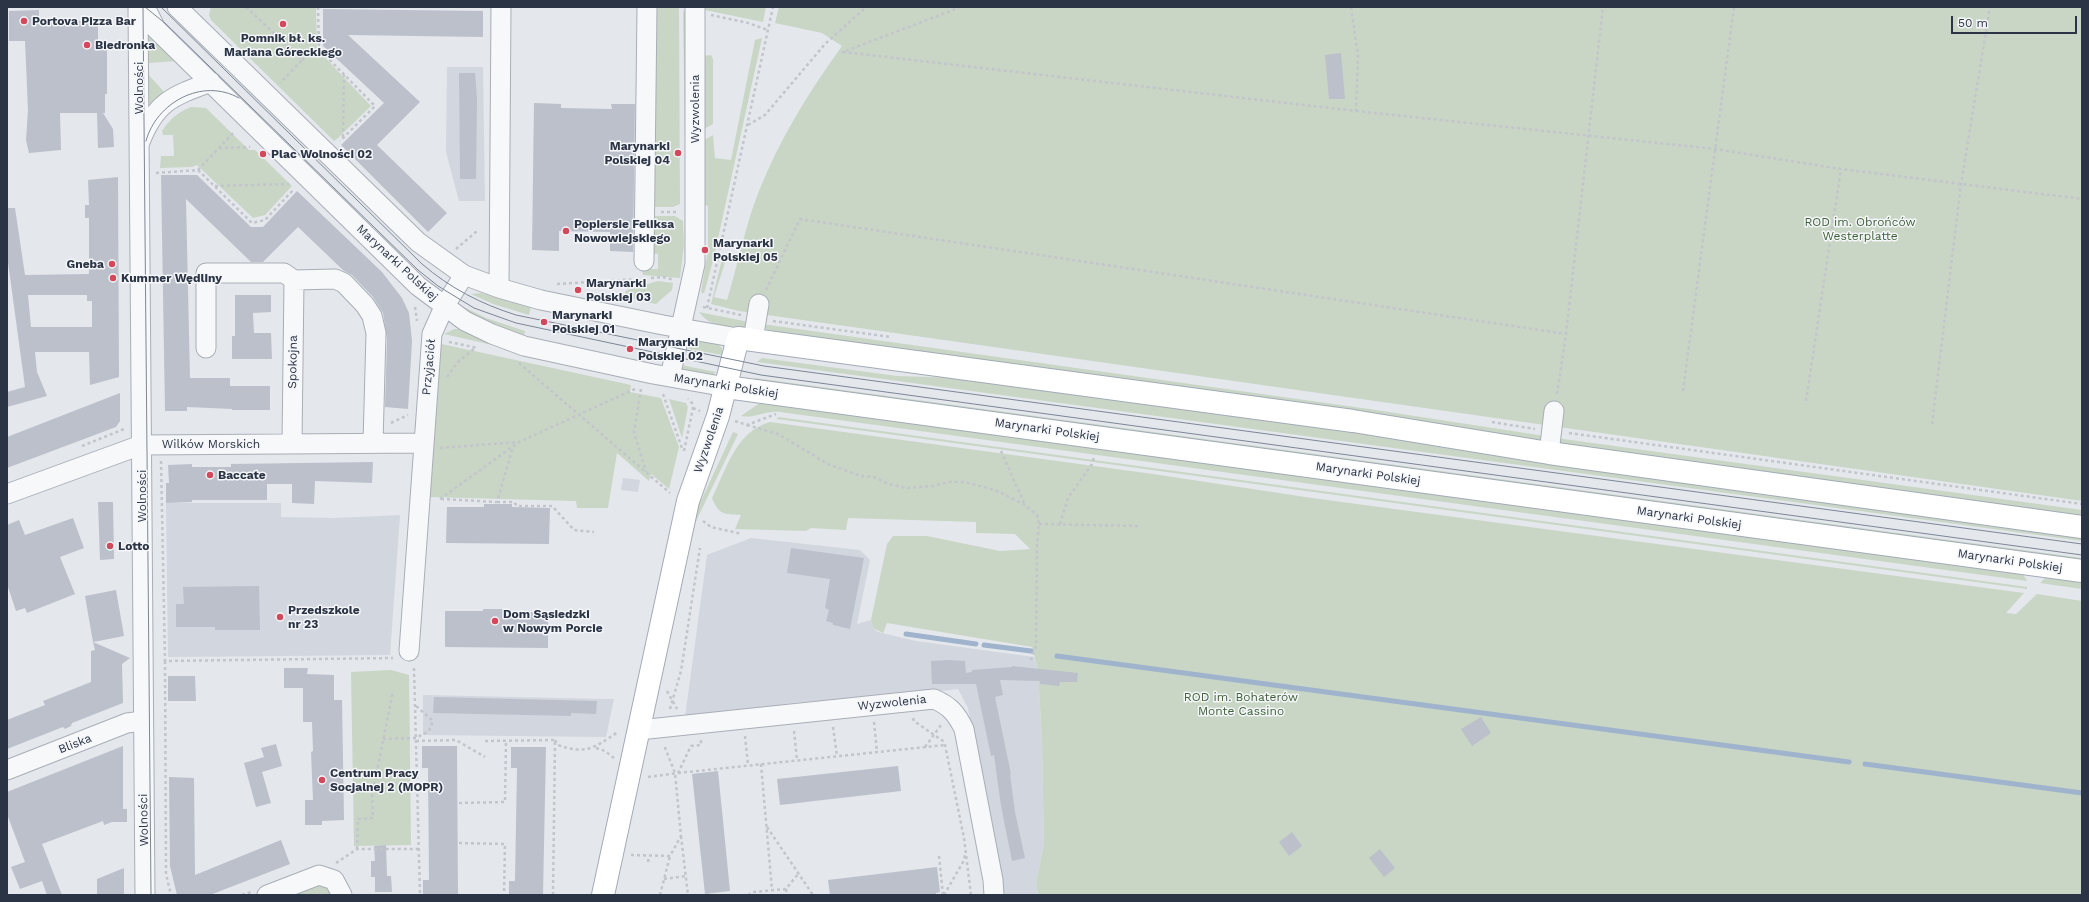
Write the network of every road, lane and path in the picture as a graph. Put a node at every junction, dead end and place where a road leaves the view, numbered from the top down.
1 (138, 7) edge
2 (145, 7) edge
3 (177, 7) edge
4 (246, 7) edge
5 (318, 7) edge
6 (501, 7) edge
7 (647, 7) edge
8 (773, 7) edge
9 (866, 7) edge
10 (961, 7) edge
11 (1351, 7) edge
12 (1604, 7) edge
13 (1734, 7) edge
14 (1990, 7) edge
15 (695, 9) edge
16 (194, 14) edge
17 (768, 30) junction
18 (319, 49) junction
19 (302, 60) junction
20 (344, 75) junction
21 (211, 82) junction
22 (275, 89) dead end
23 (1356, 111) junction
24 (747, 125) junction
25 (238, 128) dead end
26 (1588, 137) junction
27 (343, 138) junction
28 (339, 142) dead end
29 (139, 145) junction
30 (257, 147) dead end
31 (219, 148) junction
32 (1715, 149) junction
33 (1841, 169) junction
34 (198, 170) junction
35 (156, 173) dead end
36 (1961, 184) junction
37 (214, 186) junction
38 (2082, 199) edge
39 (668, 212) dead end
40 (675, 212) dead end
41 (477, 231) dead end
42 (453, 251) dead end
43 (644, 261) dead end
44 (464, 275) junction
45 (294, 280) junction
46 (676, 280) dead end
47 (499, 288) junction
48 (558, 288) dead end
49 (415, 304) dead end
50 (759, 304) joint
51 (444, 307) junction
52 (707, 308) dead end
53 (417, 326) dead end
54 (681, 328) junction
55 (1566, 334) junction
56 (745, 339) junction
57 (206, 348) dead end
58 (476, 348) dead end
59 (515, 360) dead end
60 (446, 380) dead end
61 (666, 384) junction
62 (636, 385) dead end
63 (642, 387) junction
64 (726, 387) junction
65 (646, 388) dead end
66 (1683, 391) dead end
67 (1806, 401) dead end
68 (1554, 411) joint
69 (414, 412) dead end
70 (579, 415) junction
71 (1932, 424) dead end
72 (747, 425) dead end
73 (385, 426) dead end
74 (520, 442) junction
75 (373, 443) junction
76 (292, 444) junction
77 (141, 445) junction
78 (161, 445) junction
79 (429, 446) junction
80 (514, 447) junction
81 (1001, 451) dead end
82 (684, 452) dead end
83 (1549, 453) junction
84 (1094, 457) dead end
85 (646, 472) junction
86 (7, 494) edge
87 (673, 496) dead end
88 (497, 502) junction
89 (1025, 505) junction
90 (699, 518) dead end
91 (1039, 524) junction
92 (1060, 524) junction
93 (1139, 526) dead end
94 (2082, 527) edge
95 (594, 532) dead end
96 (742, 534) dead end
97 (700, 548) dead end
98 (2082, 571) edge
99 (407, 658) junction
100 (165, 661) junction
101 (1030, 662) dead end
102 (665, 686) dead end
103 (393, 691) dead end
104 (672, 701) junction
105 (911, 702) junction
106 (415, 705) junction
107 (873, 706) junction
108 (952, 708) junction
109 (832, 710) junction
110 (792, 714) junction
111 (743, 719) junction
112 (143, 721) junction
113 (692, 725) junction
114 (646, 732) junction
115 (934, 734) junction
116 (383, 739) junction
117 (416, 739) junction
118 (485, 740) dead end
119 (506, 740) junction
120 (555, 740) junction
121 (945, 745) junction
122 (924, 747) junction
123 (595, 748) junction
124 (877, 752) junction
125 (837, 756) junction
126 (485, 757) dead end
127 (615, 759) dead end
128 (797, 760) junction
129 (761, 764) junction
130 (748, 765) junction
131 (7, 770) edge
132 (676, 773) junction
133 (645, 777) dead end
134 (459, 803) dead end
135 (766, 827) junction
136 (681, 836) junction
137 (459, 843) dead end
138 (358, 849) junction
139 (420, 849) junction
140 (966, 852) junction
141 (628, 855) dead end
142 (649, 856) junction
143 (670, 856) junction
144 (939, 856) dead end
145 (648, 862) dead end
146 (335, 865) dead end
147 (798, 874) junction
148 (686, 876) junction
149 (664, 879) junction
150 (786, 889) junction
151 (772, 890) junction
152 (144, 895) edge
153 (171, 895) edge
154 (267, 895) edge
155 (342, 895) edge
156 (420, 895) edge
157 (504, 895) edge
158 (553, 895) edge
159 (603, 895) edge
160 (660, 895) edge
161 (688, 895) edge
162 (748, 895) edge
163 (787, 895) edge
164 (813, 895) edge
165 (944, 895) edge
166 (971, 895) edge
167 (994, 895) edge

1 - 29 street, Wolności
2 - 21 street, Marynarki Polskiej
3 - 16 street
4 - 19 path
5 - 18 path
6 - 47 street
7 - 43 street
8 - 17 path
9 - 24 path
10 - 23 path
11 - 23 path
12 - 26 path
13 - 32 path
14 - 36 path
15 - 17 path
15 - 54 street, Wyzwolenia
16 - 44 street
17 - 24 path
18 - 19 path
18 - 20 path
19 - 22 path
20 - 27 path
20 - 27 path
21 - 29 street, Wolności
21 - 51 street, Marynarki Polskiej
23 - 26 path
24 - 52 path
25 - 31 path
26 - 32 path
26 - 55 path
27 - 28 path
29 - 77 street, Wolności
30 - 31 path
31 - 34 path
32 - 33 path
32 - 66 path
33 - 36 path
33 - 67 path
34 - 35 path
34 - 37 path
36 - 38 path
36 - 71 path
37 - 37 path
39 - 40 path
41 - 42 path
44 - 47 street
44 - 51 street, Przyjaciół
45 - 57 street
45 - 75 street
45 - 76 street, Spokojna
46 - 48 path
47 - 54 street
49 - 53 path
50 - 55 path
50 - 56 street
51 - 61 street, Marynarki Polskiej
51 - 79 street, Przyjaciół
54 - 56 street
54 - 61 street, Wyzwolenia
55 - 68 path
56 - 64 main road, Wyzwolenia
56 - 83 main road
58 - 60 path
59 - 70 path
61 - 64 street, Marynarki Polskiej
61 - 82 path
62 - 63 path
63 - 65 path
63 - 70 path
63 - 85 path
64 - 98 main road, Marynarki Polskiej
64 - 114 main road, Wyzwolenia
68 - 83 street
69 - 73 path
70 - 74 path
70 - 85 path
72 - 89 path
74 - 79 path
74 - 80 path
75 - 76 street, Wilków Morskich
75 - 79 street, Wilków Morskich
76 - 78 street, Wilków Morskich
77 - 78 street, Wilków Morskich
77 - 86 street, Wilków Morskich
77 - 112 street, Wolności
78 - 100 path
79 - 99 street, Przyjaciół
80 - 88 path
80 - 88 path
81 - 89 path
83 - 94 main road
84 - 92 path
85 - 87 path
88 - 95 path
89 - 91 path
90 - 96 path
91 - 92 path
91 - 101 path
92 - 93 path
97 - 104 path
99 - 100 path
99 - 106 path
100 - 153 path
102 - 104 path
103 - 116 path
104 - 113 path
104 - 114 path
105 - 107 street, Wyzwolenia
105 - 108 street, Wyzwolenia
105 - 115 path
106 - 117 path
106 - 117 path
107 - 109 street, Wyzwolenia
107 - 124 path
108 - 115 path
108 - 167 street
109 - 110 street, Wyzwolenia
109 - 125 path
110 - 111 street, Wyzwolenia
110 - 128 path
111 - 113 street, Wyzwolenia
111 - 130 path
112 - 131 street, Bliska
112 - 152 street, Wolności
113 - 114 street, Wyzwolenia
113 - 132 path
114 - 123 path
114 - 132 path
114 - 159 main road, Wyzwolenia
115 - 121 path
115 - 122 path
116 - 117 path
116 - 138 path
117 - 126 path
117 - 139 path
118 - 119 path
119 - 120 path
119 - 134 path
120 - 123 path
120 - 158 path
121 - 122 path
121 - 140 path
122 - 124 path
123 - 127 path
124 - 125 path
125 - 128 path
128 - 129 path
129 - 130 path
129 - 135 path
130 - 132 path
132 - 133 path
132 - 136 path
135 - 147 path
135 - 151 path
136 - 143 path
136 - 148 path
137 - 157 path
138 - 139 path
138 - 146 path
139 - 156 path
140 - 165 path
140 - 166 path
141 - 142 path
142 - 143 path
142 - 145 path
143 - 149 path
144 - 165 path
147 - 150 path
147 - 164 path
148 - 149 path
148 - 161 path
149 - 160 path
150 - 151 path
150 - 163 path
151 - 162 path
154 - 155 street

